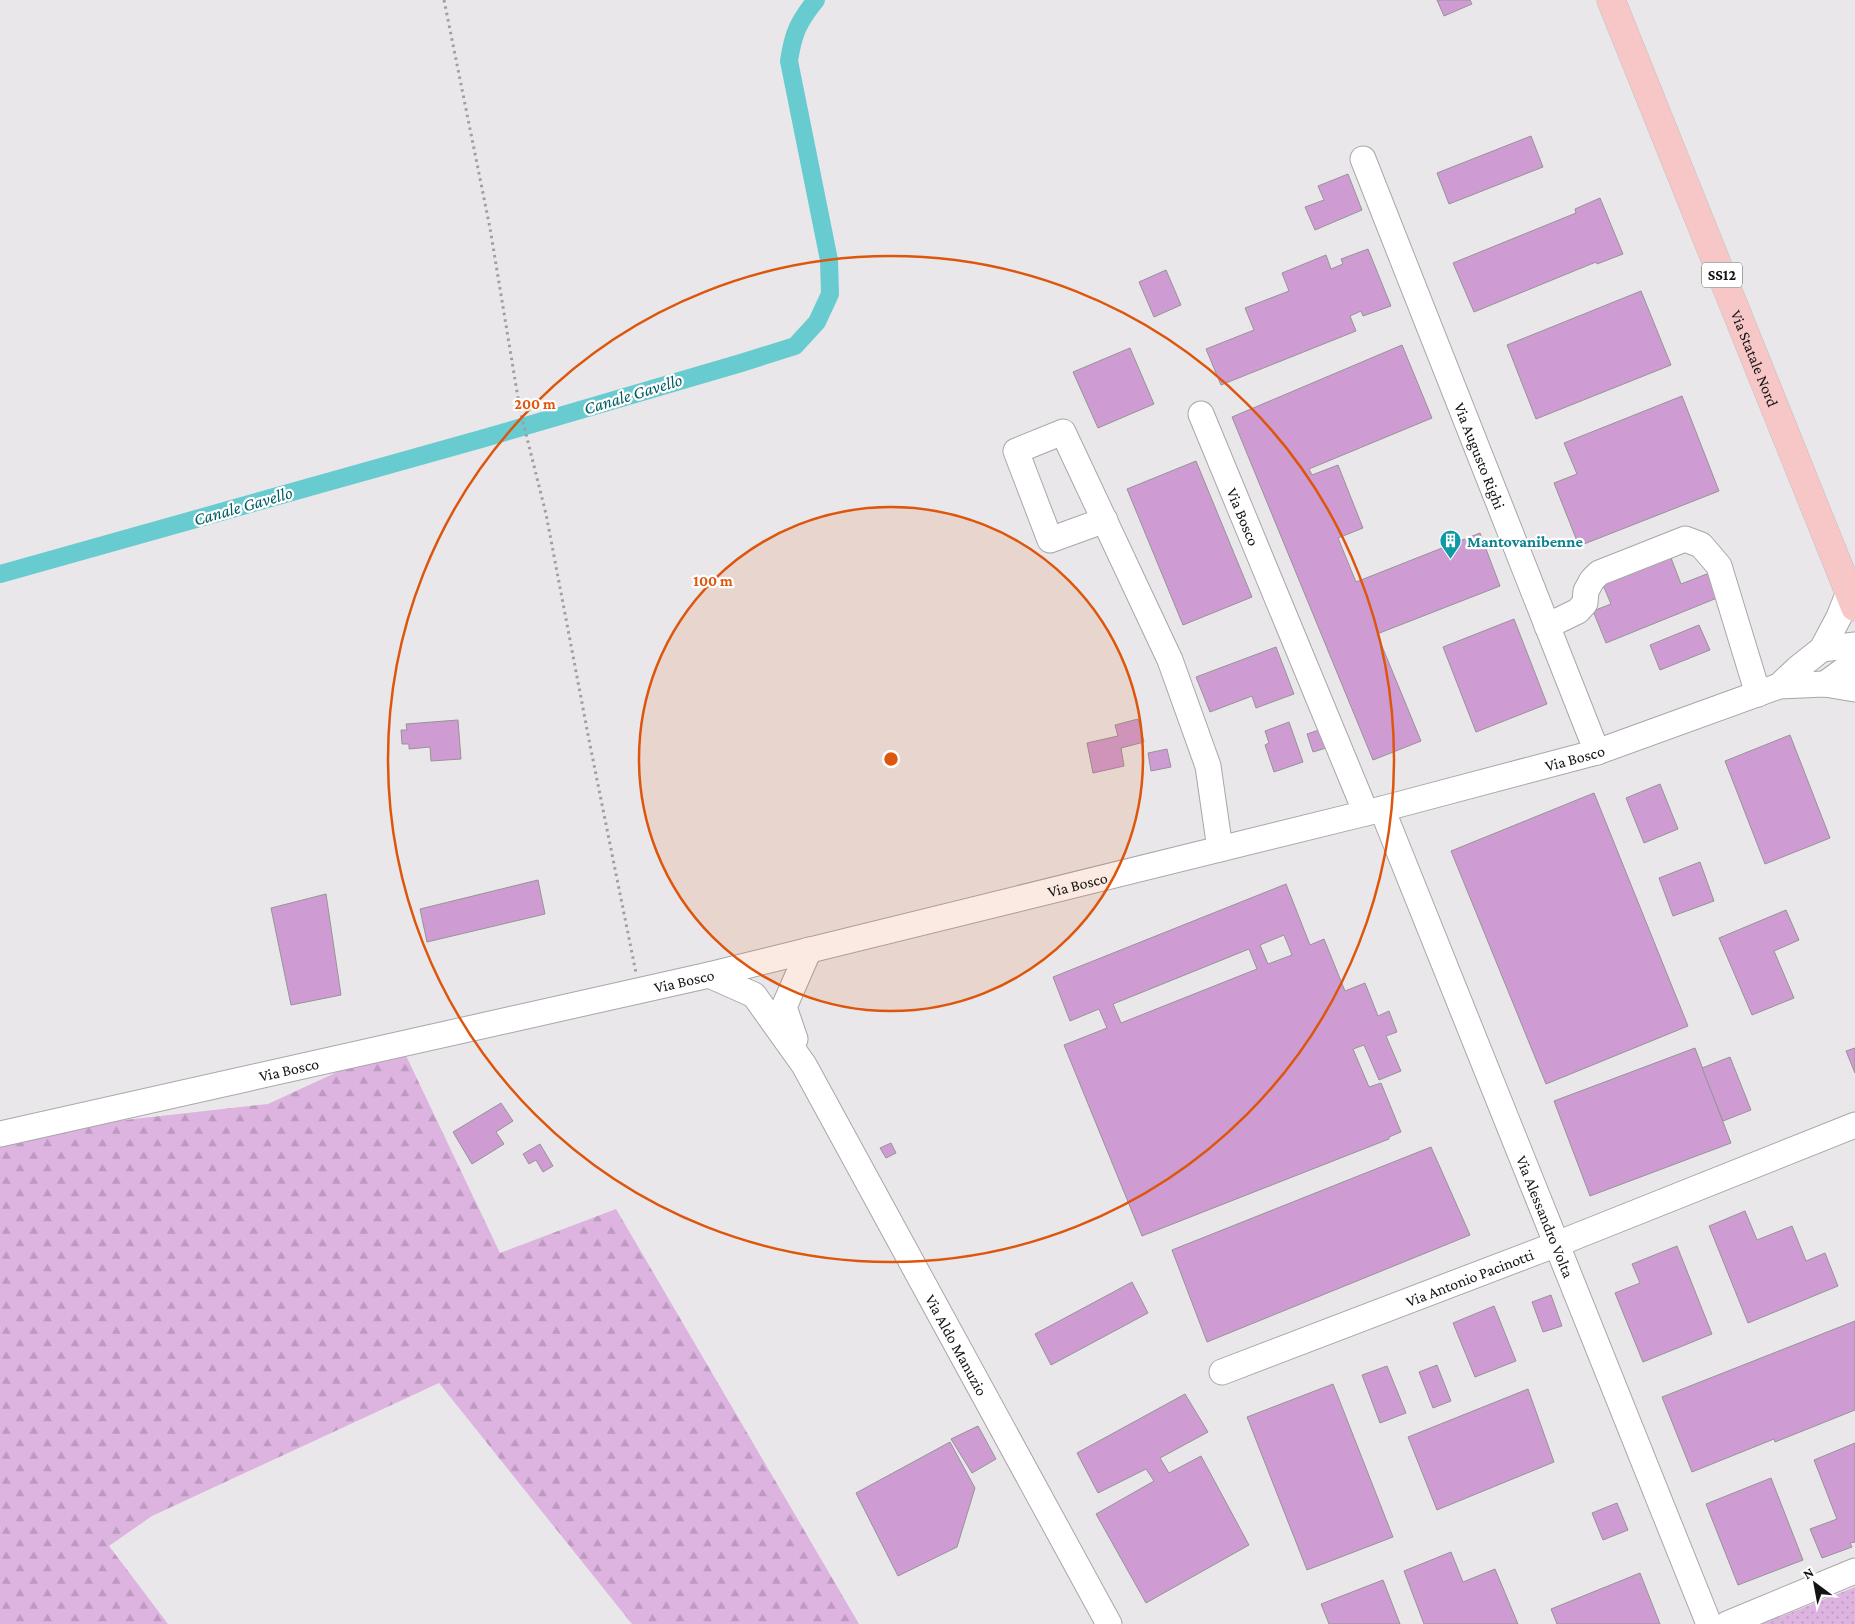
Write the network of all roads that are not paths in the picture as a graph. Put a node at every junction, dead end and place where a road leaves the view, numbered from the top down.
1 (1611, 0) edge
2 (1363, 159) dead end
3 (1201, 414) dead end
4 (1105, 520) dead end
5 (1853, 589) edge
6 (1547, 626) junction
7 (1855, 645) edge
8 (1822, 649) junction
9 (1855, 662) edge
10 (1768, 690) junction
11 (1846, 691) edge
12 (1597, 752) junction
13 (1374, 811) junction
14 (1220, 849) junction
15 (809, 950) junction
16 (761, 962) junction
17 (709, 975) junction
18 (794, 984) junction
19 (754, 995) junction
20 (804, 1065) junction
21 (1855, 1125) edge
22 (0, 1134) edge
23 (1557, 1244) junction
24 (1222, 1372) dead end
25 (1855, 1571) edge
26 (1109, 1624) edge
27 (1709, 1624) edge
28 (1727, 1624) edge

1 - 5 main road, Via Statale Nord / SS12
2 - 6 street, Via Augusto Righi
3 - 13 street, Via Bosco
4 - 14 street
5 - 8 street, Via Bosco
6 - 10 street
6 - 12 street, Via Augusto Righi
7 - 8 street
8 - 10 street, Via Bosco
9 - 11 street, Via Bosco
10 - 11 street, Via Bosco
10 - 12 street, Via Bosco
12 - 13 street, Via Bosco
13 - 14 street, Via Bosco
13 - 23 street, Via Alessandro Volta
14 - 15 street, Via Bosco
15 - 16 street, Via Bosco
15 - 18 street, Via Aldo Manuzio
16 - 17 street, Via Bosco
16 - 18 street
16 - 19 street
17 - 19 street
17 - 22 street, Via Bosco
18 - 20 street, Via Aldo Manuzio
19 - 20 street, Via Aldo Manuzio
20 - 26 street, Via Aldo Manuzio
21 - 23 street, Via Antonio Pacinotti
23 - 24 street, Via Antonio Pacinotti
23 - 27 street, Via Alessandro Volta
25 - 28 street

